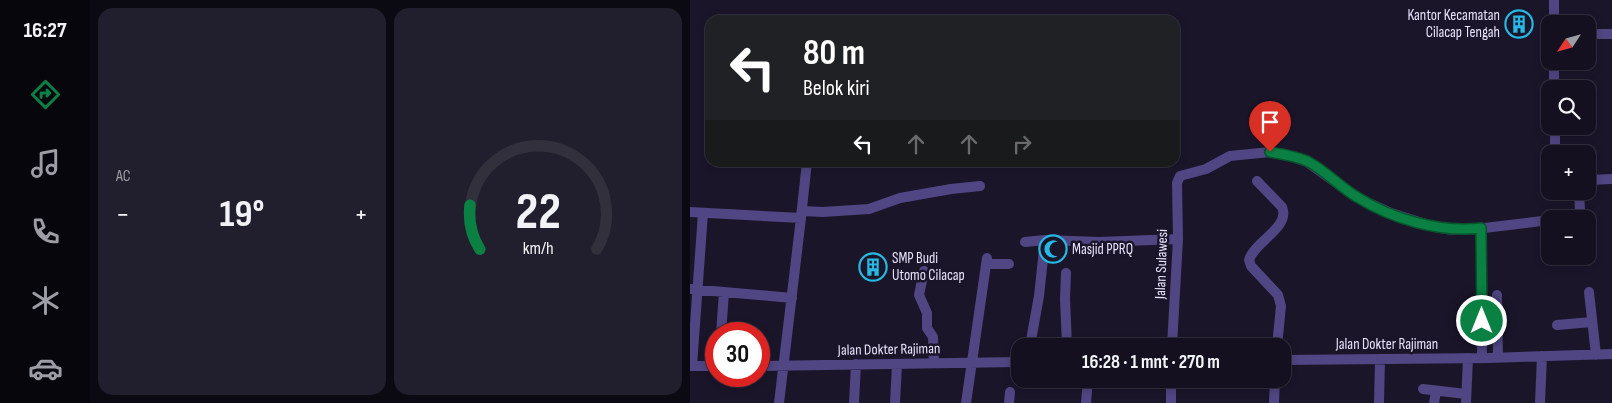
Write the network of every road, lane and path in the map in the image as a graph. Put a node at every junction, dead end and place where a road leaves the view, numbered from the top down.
1 (1554, 0) edge
2 (1554, 15) edge
3 (1596, 34) edge
4 (1612, 34) edge
5 (807, 167) edge
6 (1612, 179) edge
7 (1257, 180) dead end
8 (1596, 180) edge
9 (980, 186) dead end
10 (690, 212) edge
11 (703, 213) junction
12 (802, 215) junction
13 (1541, 221) edge
14 (1481, 228) junction
15 (1178, 239) junction
16 (1045, 240) junction
17 (1025, 242) dead end
18 (1010, 264) dead end
19 (924, 271) dead end
20 (1066, 272) dead end
21 (694, 290) edge
22 (724, 292) junction
23 (1589, 292) dead end
24 (1497, 295) dead end
25 (792, 298) junction
26 (722, 322) edge
27 (1592, 322) junction
28 (1557, 325) dead end
29 (1031, 338) edge
30 (1067, 338) edge
31 (1172, 338) edge
32 (1278, 338) edge
33 (1612, 354) edge
34 (1596, 355) junction
35 (1542, 356) junction
36 (1468, 358) junction
37 (1482, 358) junction
38 (1498, 358) junction
39 (1380, 359) junction
40 (1291, 360) edge
41 (1011, 362) edge
42 (934, 363) junction
43 (971, 363) junction
44 (856, 364) junction
45 (897, 364) junction
46 (691, 366) edge
47 (705, 366) edge
48 (770, 366) edge
49 (783, 366) junction
50 (1087, 388) edge
51 (1171, 388) edge
52 (1275, 388) edge
53 (1422, 389) dead end
54 (1436, 392) junction
55 (1466, 399) edge
56 (779, 403) edge
57 (854, 403) edge
58 (895, 403) edge
59 (966, 403) edge
60 (1086, 403) edge
61 (1171, 403) edge
62 (1274, 403) edge
63 (1379, 403) edge
64 (1434, 403) edge
65 (1540, 403) edge

1 - 2 street
3 - 4 street
5 - 12 street
6 - 8 street
7 - 32 street
9 - 12 street
10 - 11 street
11 - 12 street
11 - 21 street
12 - 25 street
13 - 14 street
14 - 15 street, Jalan Sulawesi
14 - 37 street
15 - 16 street
15 - 31 street, Jalan Sulawesi
16 - 17 street
16 - 29 street
18 - 43 street
19 - 42 street
20 - 30 street
21 - 22 street
21 - 46 street
22 - 25 street
22 - 26 street
23 - 27 street
24 - 38 street
25 - 49 street
27 - 28 street
27 - 34 street
33 - 34 street, Jalan Dokter Rajiman
34 - 35 street, Jalan Dokter Rajiman
35 - 38 street, Jalan Dokter Rajiman
35 - 65 street
36 - 37 street, Jalan Dokter Rajiman
36 - 39 street, Jalan Dokter Rajiman
36 - 55 street
37 - 38 street, Jalan Dokter Rajiman
39 - 40 street, Jalan Dokter Rajiman
39 - 63 street
41 - 43 street, Jalan Dokter Rajiman
42 - 43 street, Jalan Dokter Rajiman
42 - 45 street, Jalan Dokter Rajiman
43 - 59 street
44 - 45 street, Jalan Dokter Rajiman
44 - 49 street, Jalan Dokter Rajiman
44 - 57 street
45 - 58 street
46 - 47 street
48 - 49 street, Jalan Dokter Rajiman
49 - 56 street
50 - 60 street
51 - 61 street
52 - 62 street
53 - 54 street
54 - 55 street
54 - 64 street

